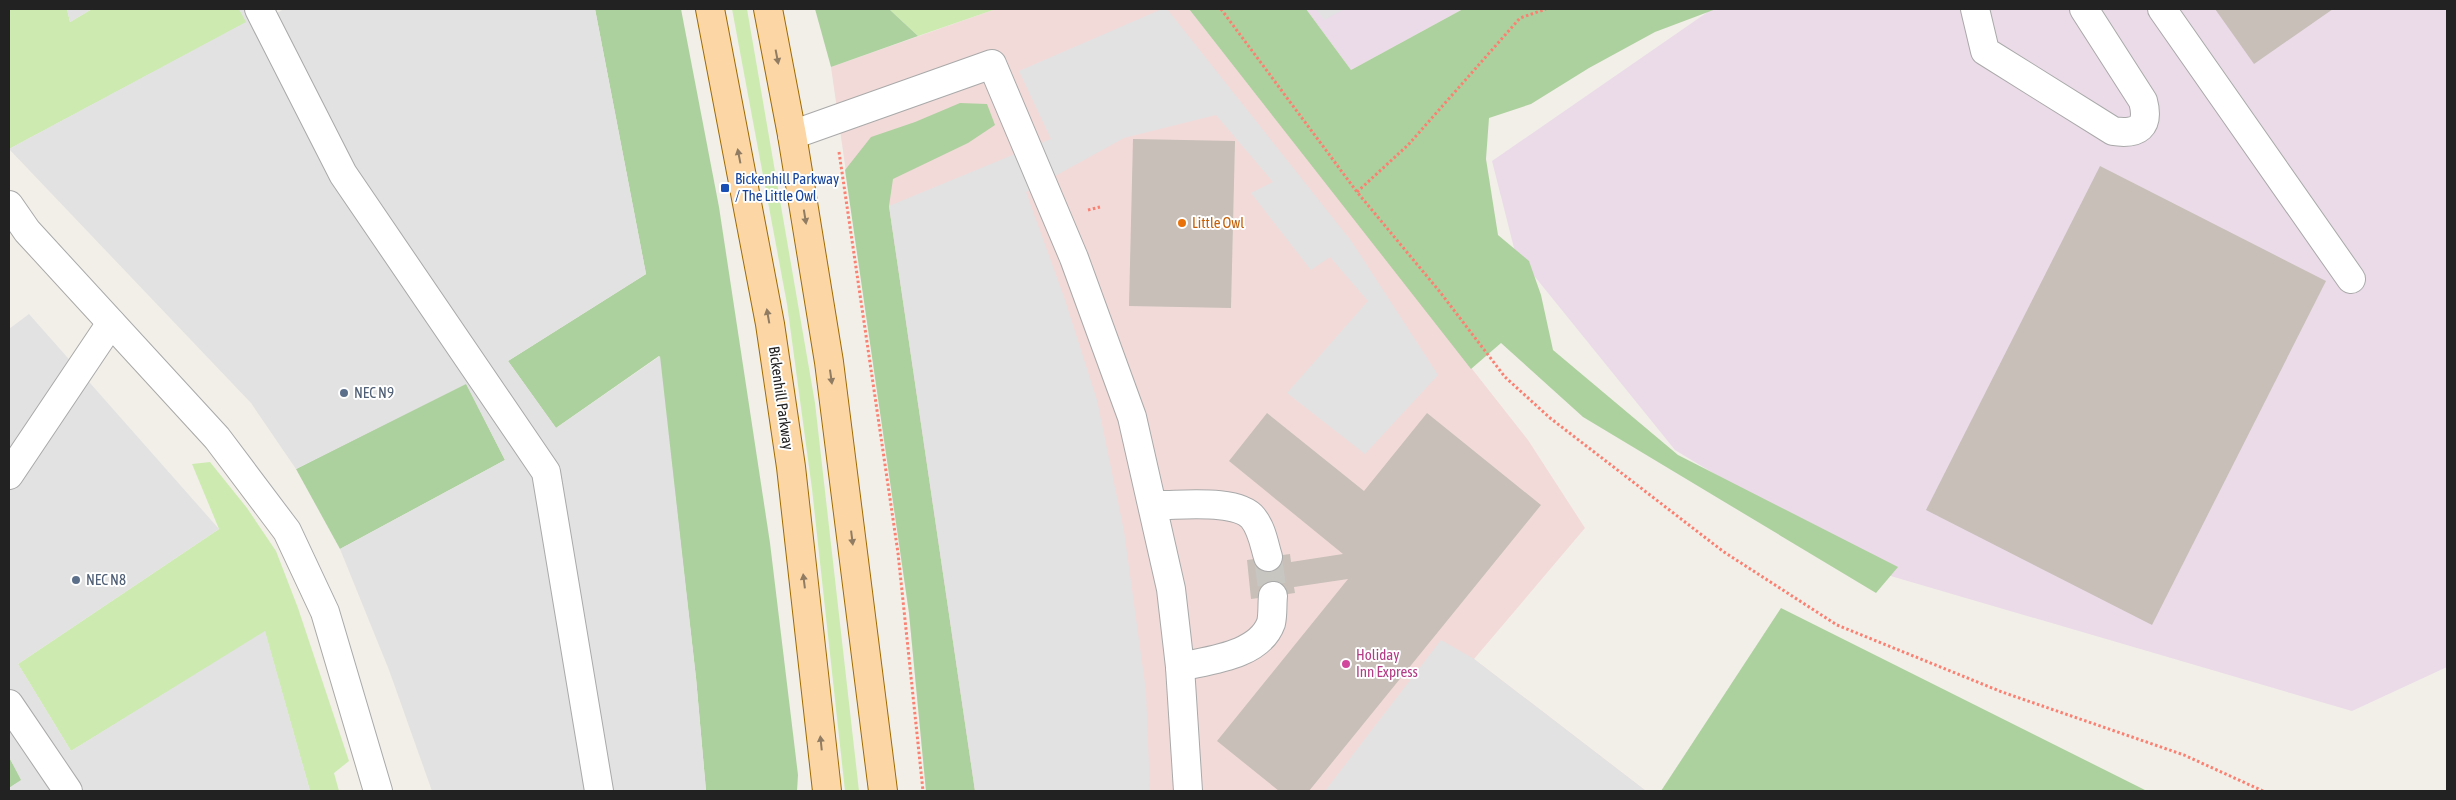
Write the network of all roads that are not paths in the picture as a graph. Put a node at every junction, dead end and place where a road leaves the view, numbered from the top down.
1 (259, 9) edge
2 (710, 9) edge
3 (768, 9) edge
4 (1974, 9) edge
5 (2084, 9) edge
6 (2162, 9) edge
7 (792, 135) junction
8 (9, 205) edge
9 (18, 239) edge
10 (2351, 278) dead end
11 (111, 323) junction
12 (9, 475) edge
13 (1153, 505) junction
14 (1268, 557) tunnel mouth
15 (1273, 596) tunnel mouth
16 (1180, 667) junction
17 (9, 704) edge
18 (68, 791) edge
19 (378, 791) edge
20 (599, 791) edge
21 (827, 791) edge
22 (883, 791) edge
23 (1188, 791) edge

1 - 20 street
21 -> 2 main road, Bickenhill Parkway
3 -> 7 main road
4 - 5 street
6 - 10 street
7 - 13 street
7 -> 22 main road
8 - 9 street
9 - 11 street
11 - 12 street
11 - 19 street
13 - 14 street
13 - 16 street
15 - 16 street
16 - 23 street
17 - 18 street

